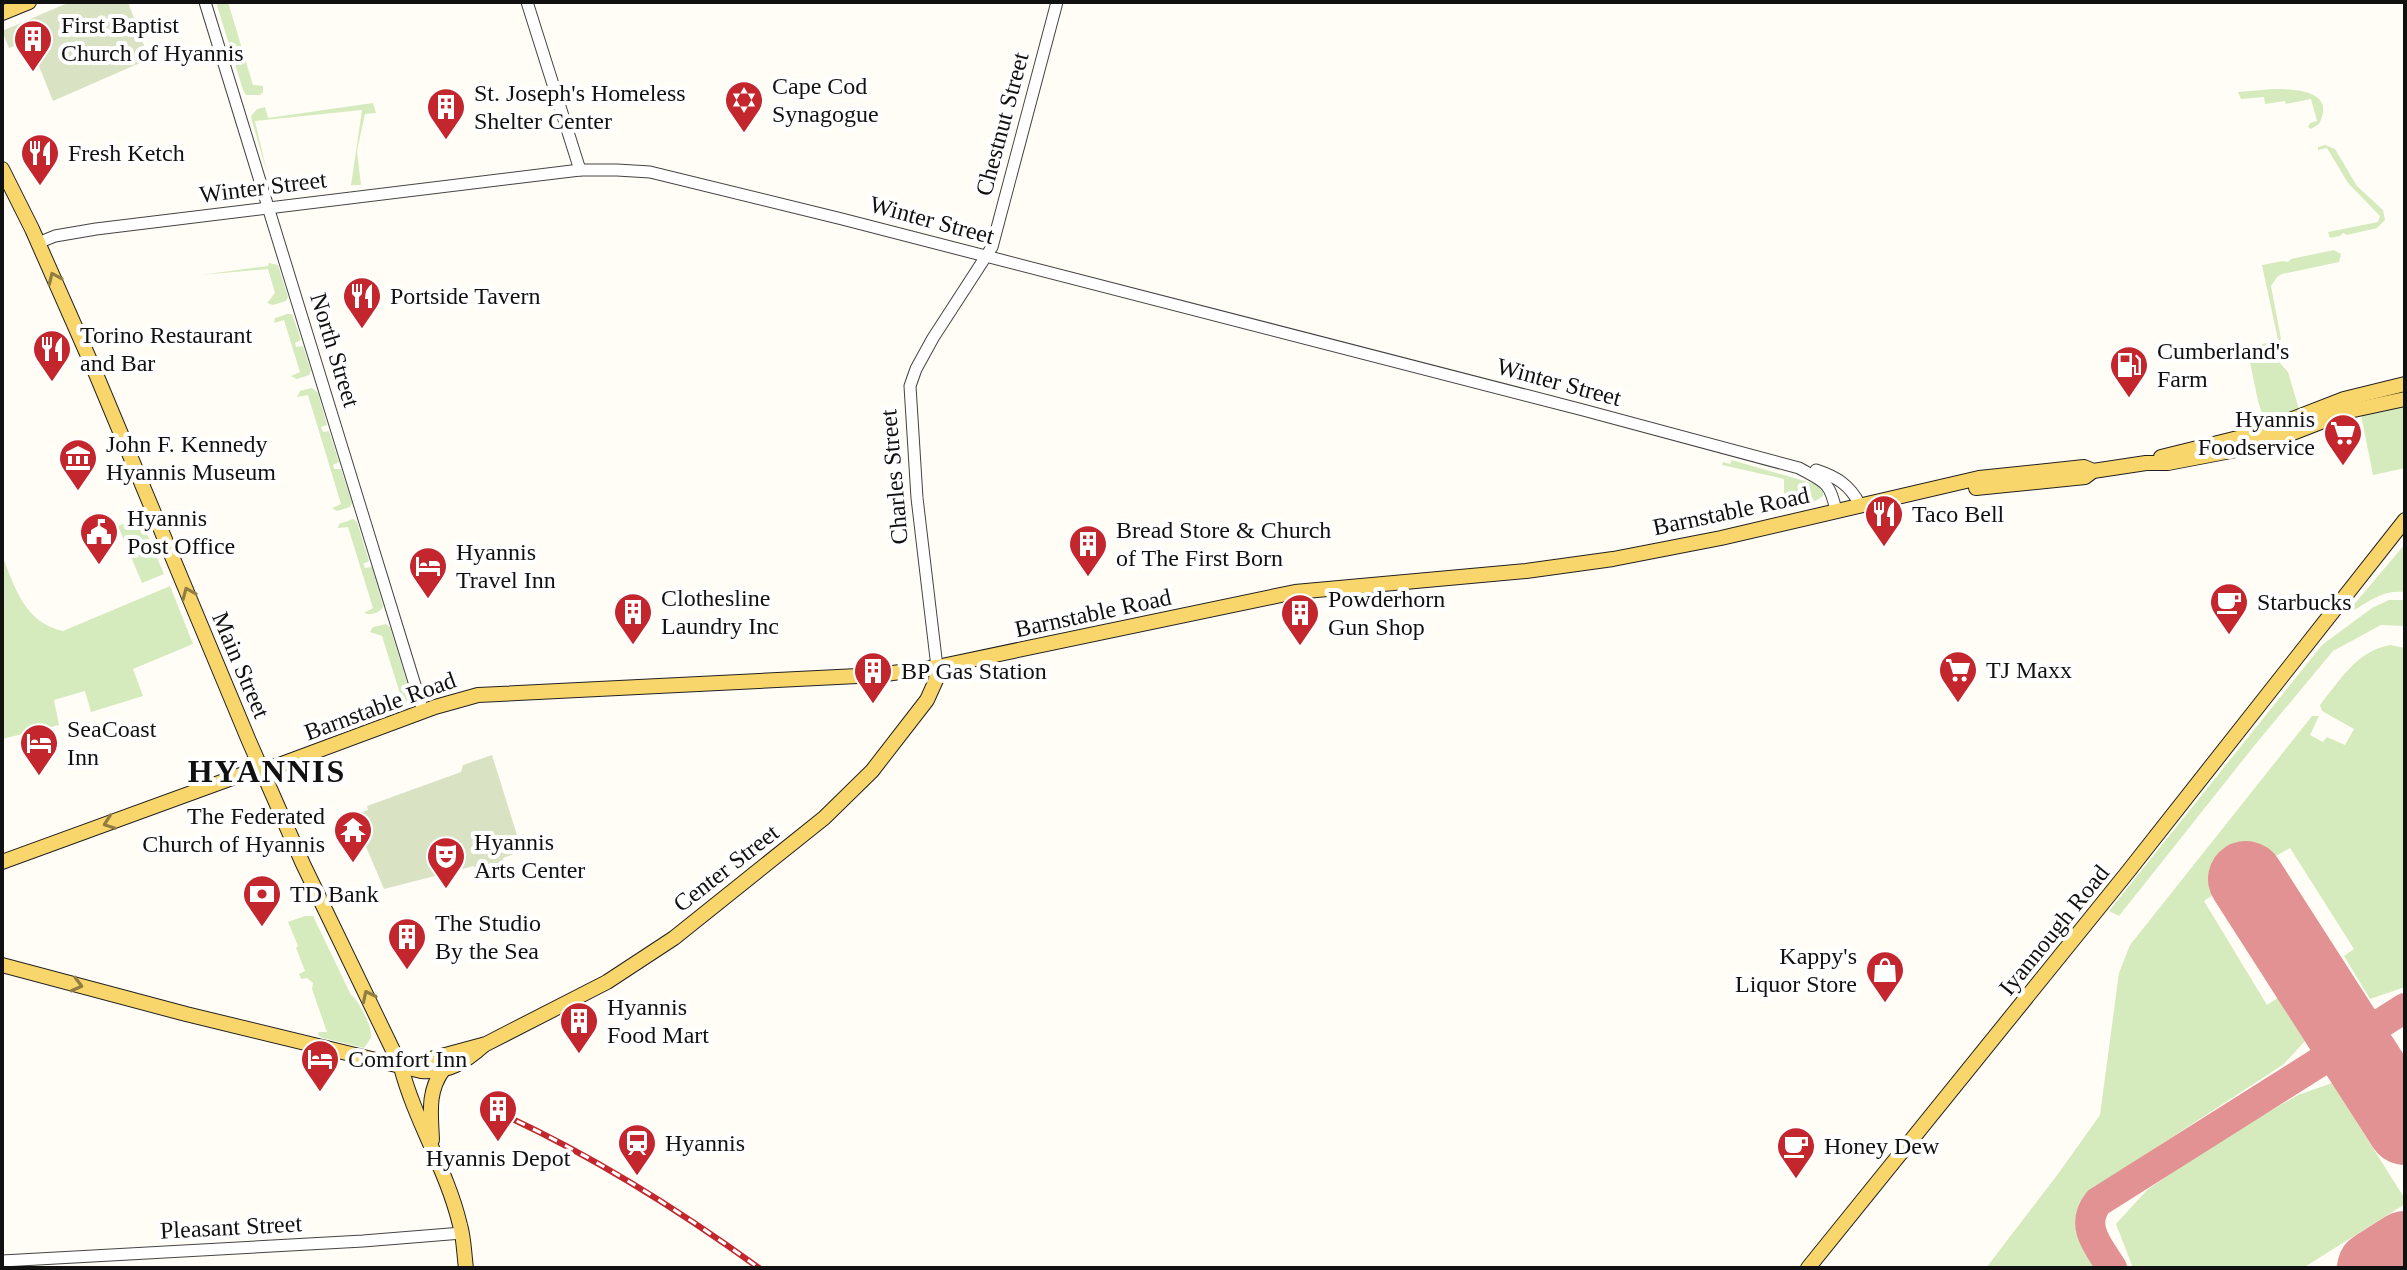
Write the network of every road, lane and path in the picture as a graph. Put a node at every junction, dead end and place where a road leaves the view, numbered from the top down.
1 (29, 2) edge
2 (205, 2) edge
3 (527, 2) edge
4 (1057, 2) edge
5 (2, 13) edge
6 (2, 169) edge
7 (580, 170) junction
8 (268, 208) junction
9 (38, 243) junction
10 (987, 257) junction
11 (2405, 384) edge
12 (2405, 399) edge
13 (2146, 463) junction
14 (1799, 468) junction
15 (1860, 505) junction
16 (1836, 511) junction
17 (2405, 520) edge
18 (2405, 530) edge
19 (2331, 617) junction
20 (937, 667) junction
21 (423, 711) junction
22 (262, 768) junction
23 (2, 862) edge
24 (2, 965) edge
25 (486, 1044) junction
26 (401, 1067) junction
27 (443, 1070) junction
28 (432, 1148) junction
29 (462, 1233) junction
30 (2, 1261) edge
31 (466, 1268) edge
32 (1808, 1268) edge

1 - 5 main road
2 - 8 street, North Street
3 - 7 street
4 - 10 street, Chestnut Street
6 - 9 main road, Main Street
7 - 8 street, Winter Street
7 - 10 street, Winter Street
8 - 9 street, Winter Street
8 - 21 street, North Street
22 -> 9 main road, Main Street
10 - 14 street, Winter Street
10 - 20 street, Charles Street
11 - 13 main road, Barnstable Road
12 - 13 main road, Barnstable Road
13 - 15 main road, Barnstable Road
14 - 15 street, Winter Street
14 - 16 street, Winter Street
15 - 16 main road, Barnstable Road
16 - 20 main road, Barnstable Road
17 - 19 main road, Iyannough Road
18 - 19 main road, Iyannough Road
19 - 32 main road, Iyannough Road
20 - 21 main road, Barnstable Road
20 - 25 main road, Center Street
21 - 22 main road, Barnstable Road
22 -> 23 main road, Barnstable Road
26 -> 22 main road, Main Street
24 -> 26 main road
25 - 26 main road, Center Street
25 - 27 main road, Center Street
26 - 27 main road
26 - 28 main road, Main Street
27 - 28 main road
28 - 29 main road, Main Street
29 - 30 street, Pleasant Street
29 - 31 main road, Main Street

